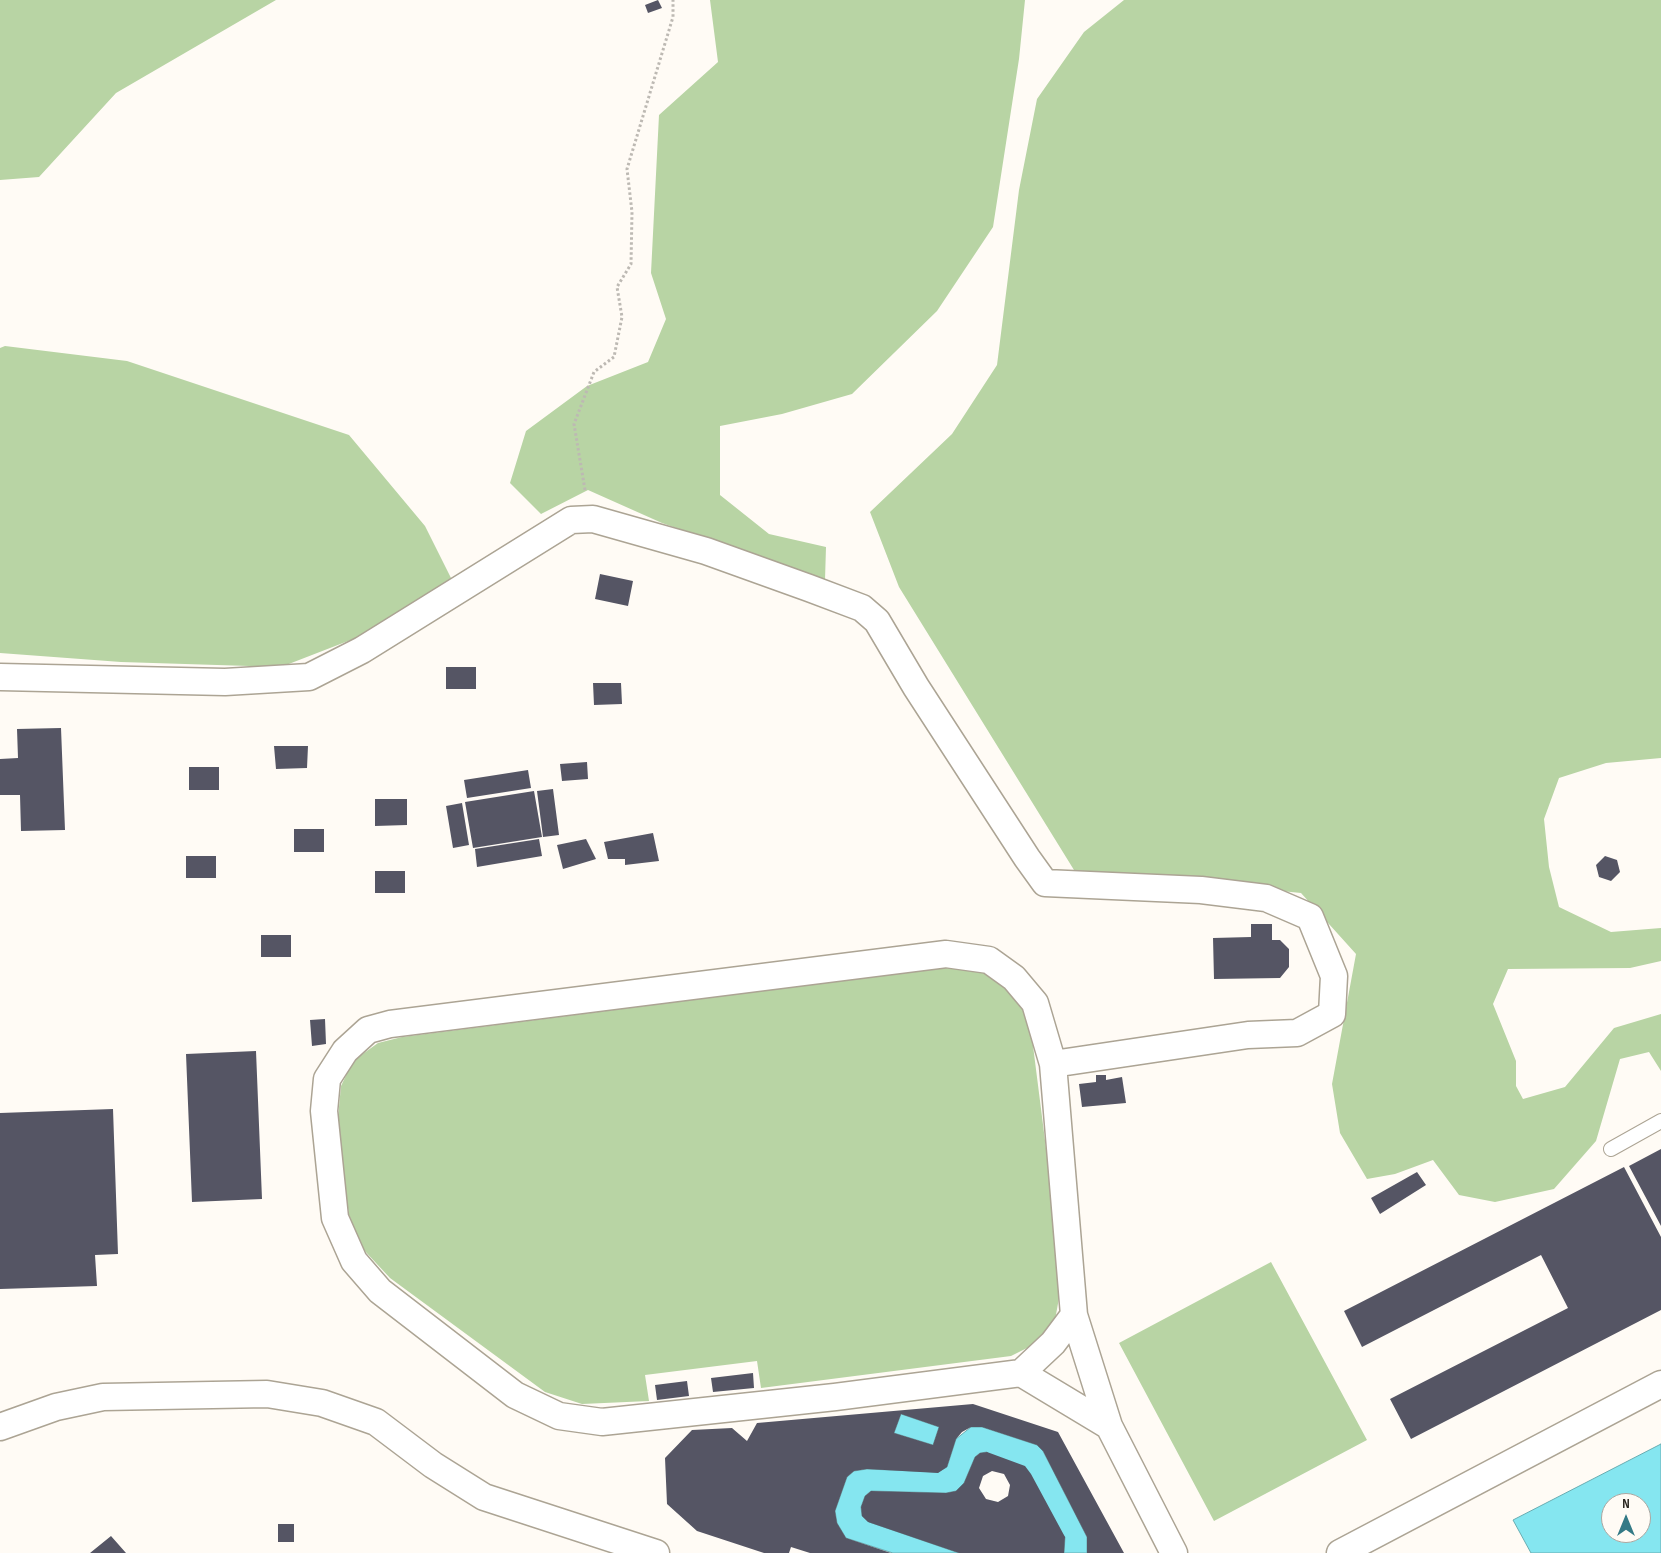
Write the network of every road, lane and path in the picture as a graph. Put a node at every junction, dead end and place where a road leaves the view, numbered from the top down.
1 (673, 0) edge
2 (584, 520) junction
3 (0, 677) edge
4 (1053, 1064) junction
5 (1661, 1121) edge
6 (1611, 1149) dead end
7 (1074, 1315) junction
8 (1021, 1373) junction
9 (1661, 1384) edge
10 (1109, 1426) junction
11 (0, 1427) edge
12 (656, 1553) edge
13 (1174, 1553) edge
14 (1340, 1553) edge

1 - 2 path
2 - 3 street
2 - 4 street
4 - 7 street
4 - 8 street
5 - 6 lane
7 - 8 street
7 - 10 street
8 - 10 street
9 - 14 street
10 - 13 street
11 - 12 street

